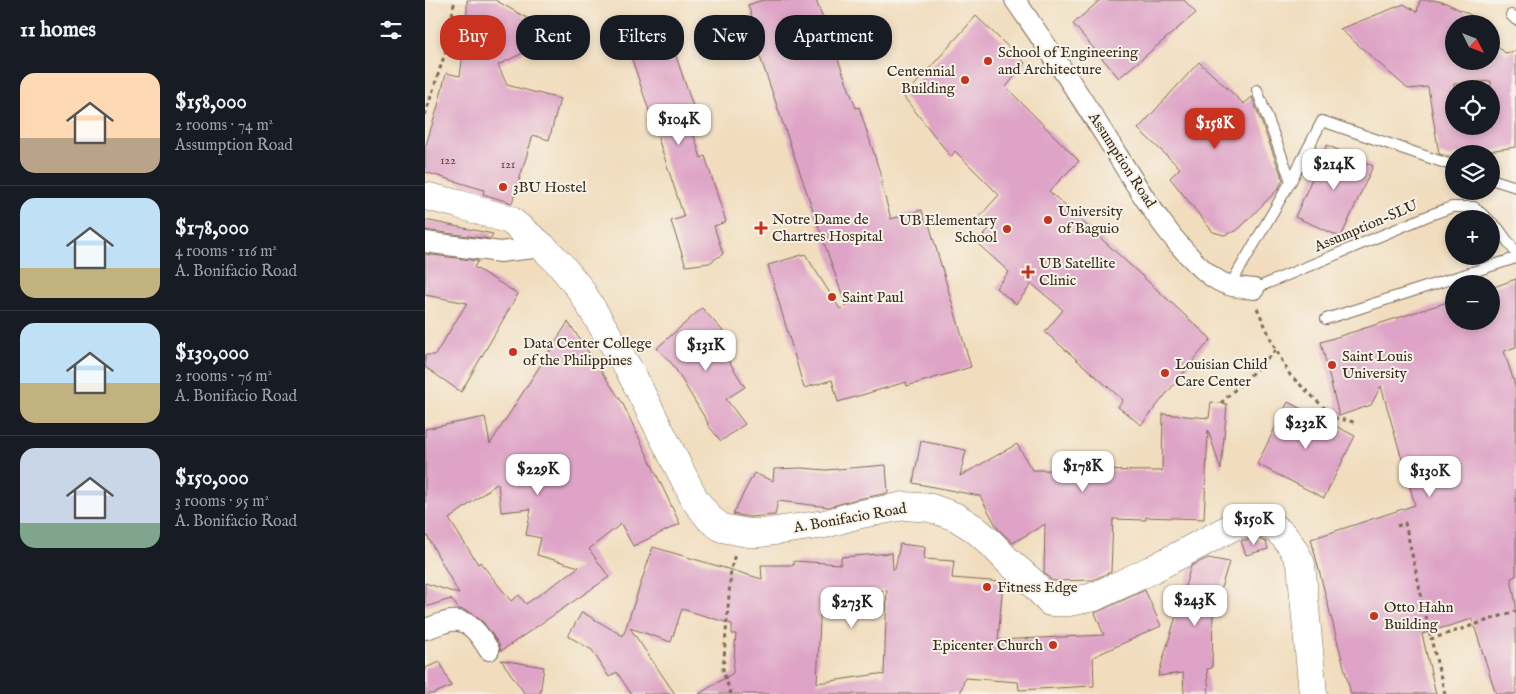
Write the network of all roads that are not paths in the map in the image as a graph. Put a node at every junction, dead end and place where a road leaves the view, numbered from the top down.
1 (1015, 0) edge
2 (1257, 90) dead end
3 (1445, 163) edge
4 (1291, 181) junction
5 (1500, 181) edge
6 (1516, 187) edge
7 (425, 196) edge
8 (1478, 210) edge
9 (1500, 231) edge
10 (425, 242) edge
11 (543, 247) junction
12 (1516, 252) edge
13 (1516, 258) edge
14 (1229, 287) junction
15 (1255, 294) joint
16 (1326, 319) dead end
17 (425, 630) edge
18 (489, 650) dead end
19 (1313, 694) edge

1 - 14 street, Assumption Road
2 - 4 lane
3 - 4 lane
4 - 14 lane
5 - 6 lane
7 - 11 main road, A. Bonifacio Road
8 - 15 lane, Assumption-SLU
9 - 12 lane
10 - 11 street
11 - 19 main road, A. Bonifacio Road
13 - 16 lane
14 - 15 street
17 - 18 street

